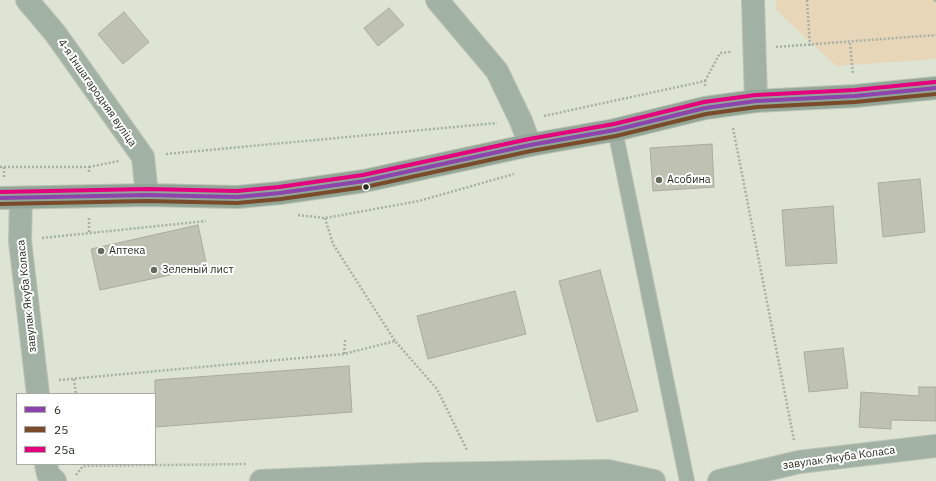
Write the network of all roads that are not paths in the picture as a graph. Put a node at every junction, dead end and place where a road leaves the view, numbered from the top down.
1 (26, 0) edge
2 (437, 0) edge
3 (753, 0) edge
4 (936, 88) edge
5 (756, 101) junction
6 (615, 130) junction
7 (530, 146) junction
8 (147, 194) junction
9 (0, 198) edge
10 (21, 198) junction
11 (37, 388) edge
12 (936, 446) edge
13 (46, 465) edge
14 (255, 472) edge
15 (608, 476) edge
16 (427, 477) edge
17 (65, 478) edge
18 (654, 481) edge
19 (687, 481) edge
20 (719, 481) edge

1 - 8 street, 4-я Іншагародняя вуліца
2 - 7 street
3 - 5 street
4 - 5 main road
5 - 6 main road
6 - 7 main road
6 - 19 lane
7 - 8 main road
8 - 10 main road
9 - 10 main road
10 - 11 street, завулак Якуба Коласа
12 - 20 street, завулак Якуба Коласа
13 - 17 street
14 - 16 street
15 - 16 street
15 - 18 street

